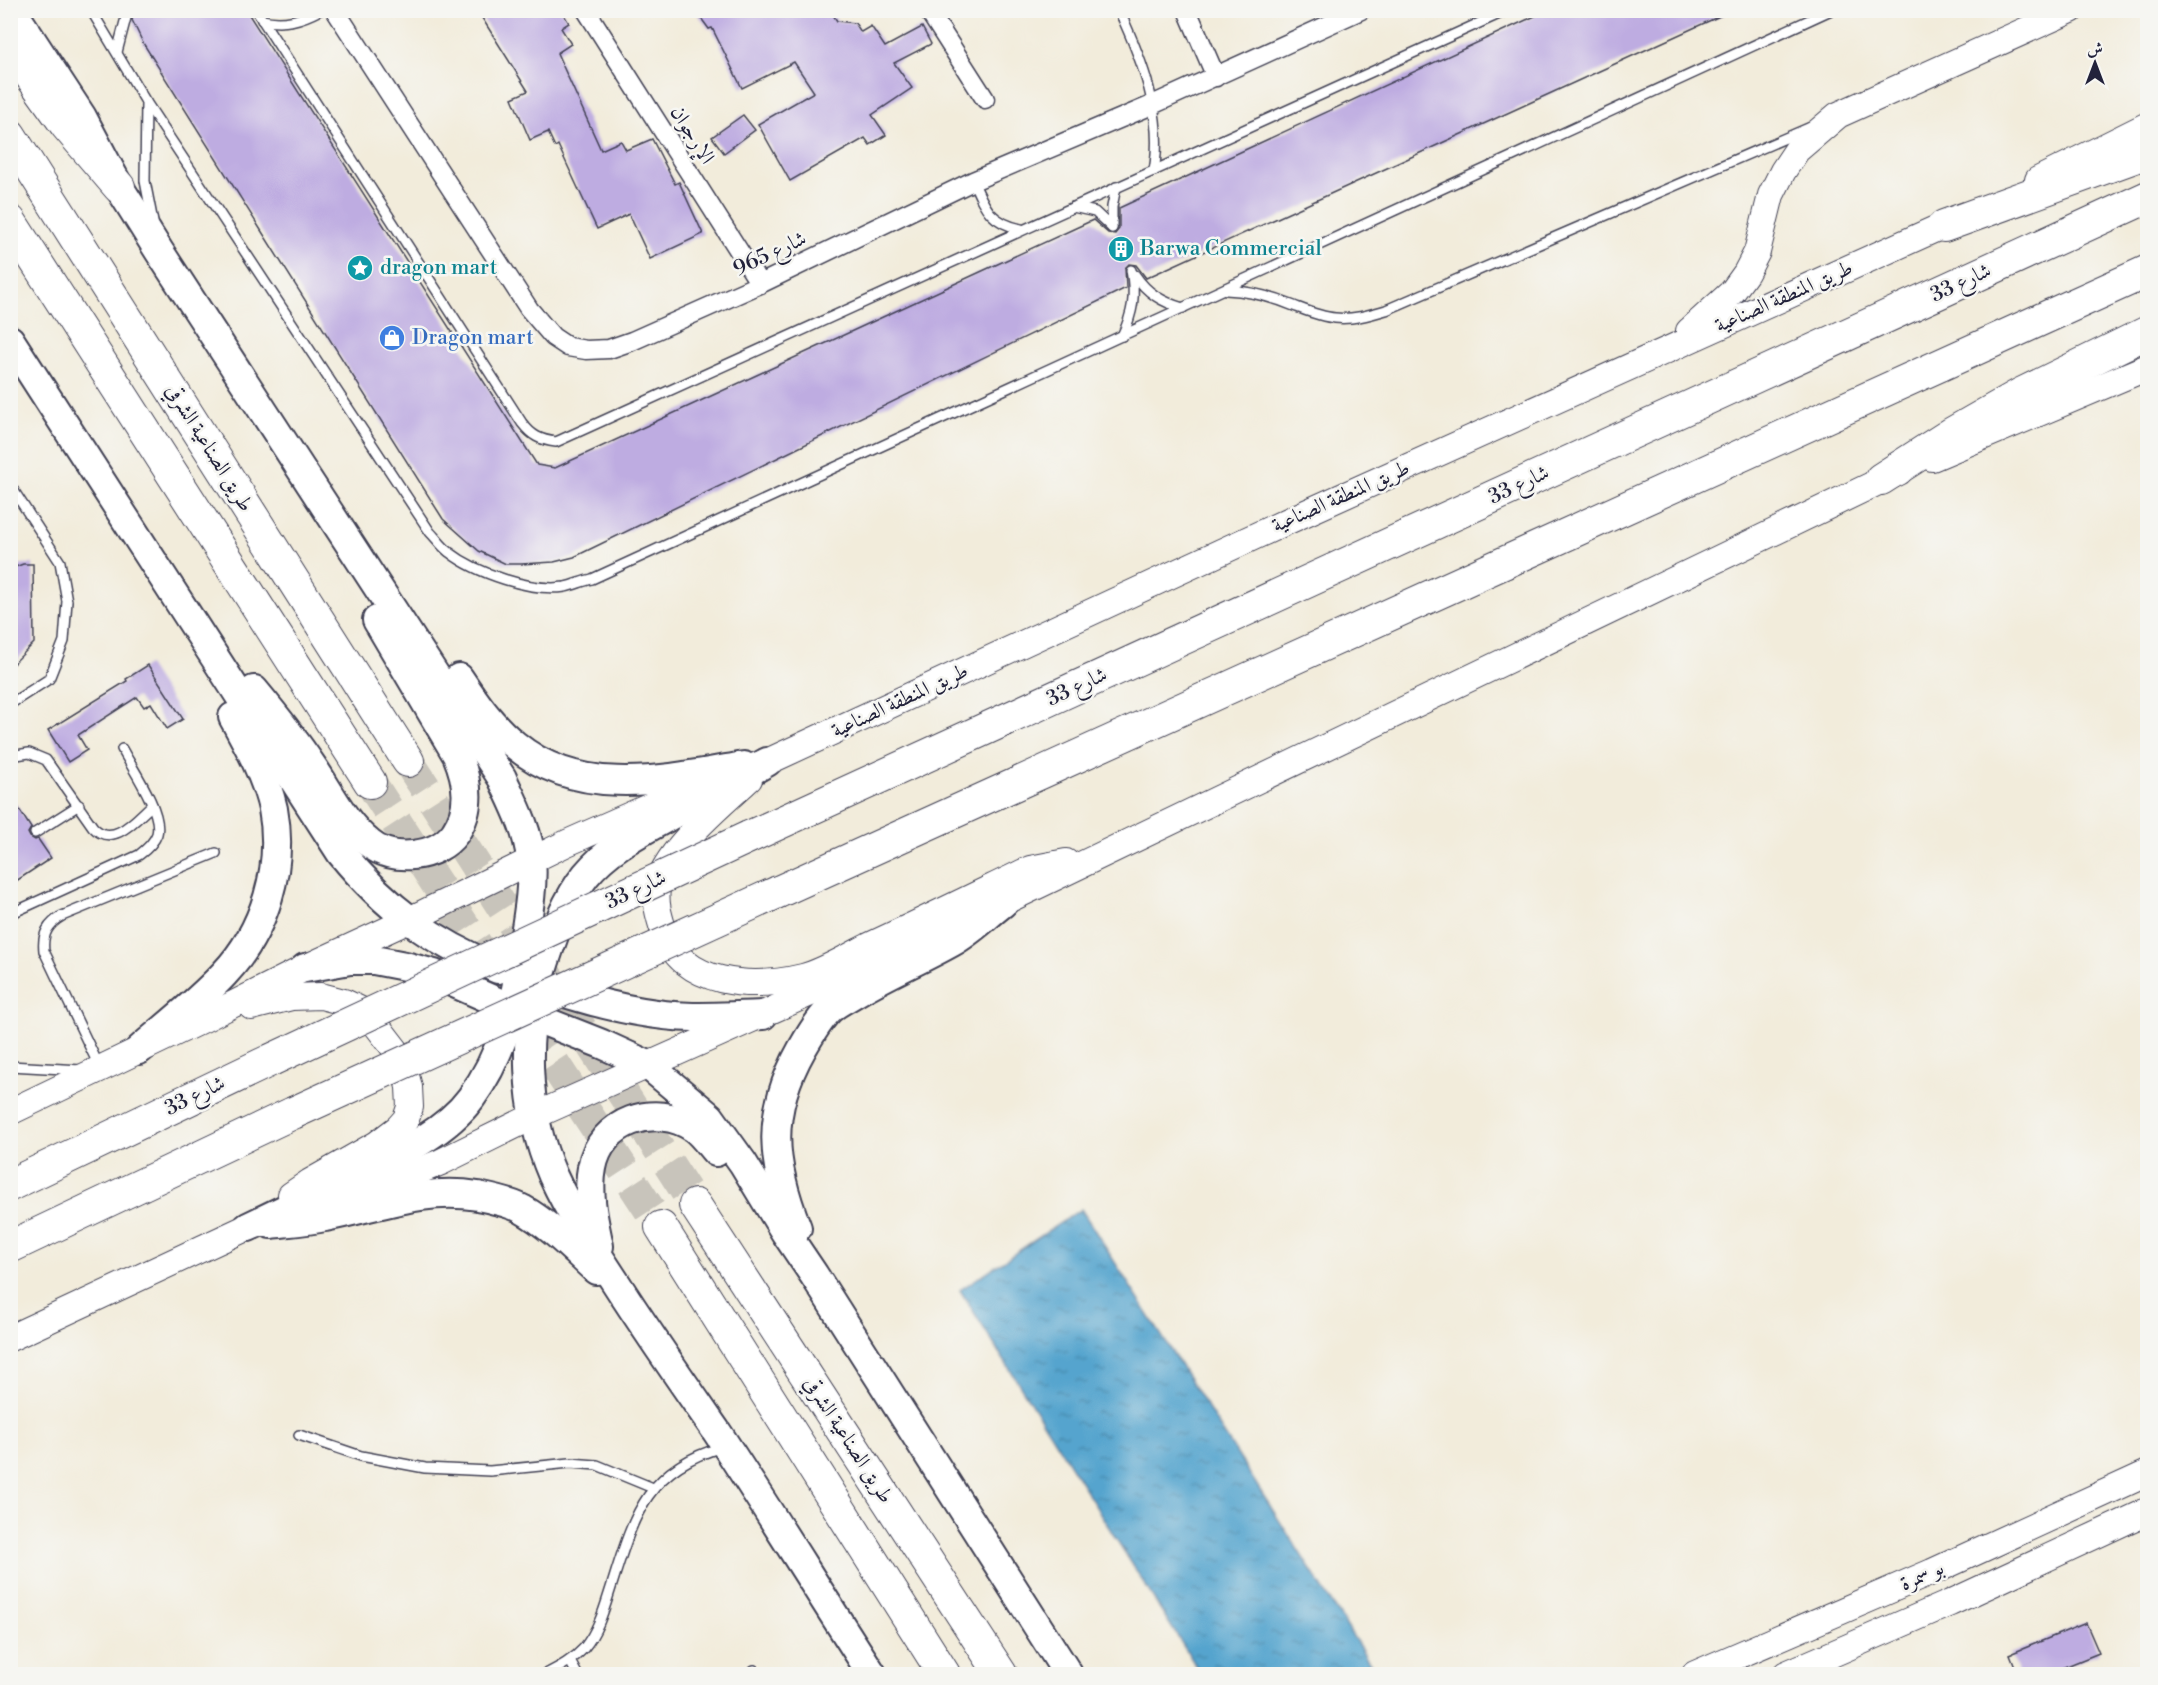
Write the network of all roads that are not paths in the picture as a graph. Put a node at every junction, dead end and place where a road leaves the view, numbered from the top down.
1 (12, 10) edge
2 (91, 10) edge
3 (128, 10) edge
4 (256, 10) edge
5 (320, 10) edge
6 (335, 10) edge
7 (586, 10) edge
8 (928, 10) edge
9 (1119, 10) edge
10 (1187, 10) edge
11 (1361, 10) edge
12 (1508, 10) edge
13 (1831, 10) edge
14 (2071, 10) edge
15 (262, 20) junction
16 (10, 47) edge
17 (117, 52) junction
18 (1216, 77) junction
19 (985, 99) dead end
20 (146, 102) junction
21 (1152, 105) junction
22 (1838, 115) junction
23 (2148, 125) edge
24 (10, 135) edge
25 (2148, 152) edge
26 (1154, 171) junction
27 (973, 181) junction
28 (1116, 186) junction
29 (119, 187) junction
30 (2148, 197) edge
31 (1073, 207) junction
32 (10, 221) edge
33 (1944, 226) junction
34 (1022, 230) junction
35 (159, 251) junction
36 (2148, 271) edge
37 (760, 284) junction
38 (1222, 290) junction
39 (1183, 308) junction
40 (2148, 332) edge
41 (1122, 336) junction
42 (10, 340) edge
43 (1668, 349) junction
44 (2148, 367) edge
45 (1881, 479) junction
46 (10, 485) edge
47 (322, 503) junction
48 (171, 588) junction
49 (10, 704) edge
50 (122, 749) dead end
51 (10, 756) edge
52 (408, 761) tunnel mouth
53 (767, 762) junction
54 (370, 782) tunnel mouth
55 (79, 805) junction
56 (152, 805) junction
57 (35, 833) dead end
58 (216, 853) dead end
59 (1102, 854) junction
60 (531, 861) junction
61 (1002, 903) junction
62 (10, 914) edge
63 (409, 920) junction
64 (305, 968) junction
65 (528, 981) junction
66 (521, 1012) junction
67 (763, 1015) junction
68 (206, 1018) junction
69 (139, 1050) junction
70 (648, 1065) junction
71 (10, 1066) edge
72 (98, 1069) junction
73 (10, 1112) edge
74 (534, 1116) junction
75 (10, 1185) edge
76 (694, 1205) tunnel mouth
77 (248, 1227) junction
78 (661, 1227) tunnel mouth
79 (10, 1248) edge
80 (603, 1263) junction
81 (814, 1275) junction
82 (624, 1296) junction
83 (10, 1338) edge
84 (299, 1435) dead end
85 (726, 1446) junction
86 (2148, 1473) edge
87 (653, 1488) junction
88 (2148, 1511) edge
89 (1038, 1627) junction
90 (570, 1661) junction
91 (546, 1674) edge
92 (577, 1674) edge
93 (872, 1674) edge
94 (944, 1674) edge
95 (1001, 1674) edge
96 (1068, 1674) edge
97 (1695, 1674) edge
98 (1786, 1674) edge

1 - 29 main road
2 - 17 lane
3 - 17 lane
4 - 15 lane
5 - 15 lane
6 - 37 street, شارع 965
7 - 37 street, الإرجوان
8 - 19 street
9 - 21 lane
10 - 18 street
11 - 18 street, شارع 965
12 - 26 lane
13 - 38 lane
14 - 22 street
15 - 34 lane
16 - 29 highway
17 - 20 lane
18 - 21 street, شارع 965
20 - 35 lane
20 - 41 lane
21 - 26 lane
21 - 27 street, شارع 965
22 - 38 lane
22 - 43 street
23 - 33 street, طريق المنطقة الصناعية
24 - 52 highway, طريق الصناعية الشرقي
25 - 33 highway
26 - 28 lane
27 - 34 lane
27 - 37 street, شارع 965
28 - 31 lane
28 - 31 lane
29 - 35 main road
30 - 75 highway, شارع 33, bridge
31 - 34 lane
32 - 54 highway, طريق الصناعية الشرقي
33 - 43 street, طريق المنطقة الصناعية
35 - 47 main road
36 - 79 highway, bridge
38 - 39 lane
39 - 41 lane
39 - 41 lane
40 - 45 highway
42 - 48 main road
43 - 53 street, طريق المنطقة الصناعية
44 - 45 street
45 - 59 street
46 - 49 lane
47 - 48 main road
47 - 53 main road
47 - 60 main road
48 - 63 main road
48 - 69 main road
50 - 56 lane
51 - 55 lane
53 - 59 street
53 - 60 street, طريق المنطقة الصناعية
53 - 65 main road
55 - 56 lane
55 - 57 lane
56 - 62 lane
58 - 72 lane
59 - 61 street
60 - 63 street
60 - 65 main road
61 - 67 street
61 - 81 main road
63 - 64 street
63 - 65 main road
64 - 66 main road
64 - 68 street
65 - 66 main road
65 - 67 main road
66 - 70 main road
66 - 74 main road
66 - 77 main road
67 - 70 street
68 - 69 street
68 - 77 street
69 - 72 street
70 - 74 street
70 - 81 main road
71 - 72 lane
72 - 73 street
74 - 77 street
74 - 80 main road
76 - 95 highway, طريق الصناعية الشرقي
77 - 82 main road
77 - 83 street
78 - 94 highway, طريق الصناعية الشرقي
80 - 82 main road
80 - 89 main road
81 - 89 main road
82 - 85 main road
84 - 87 lane
85 - 87 lane
85 - 93 main road
86 - 97 street, بو سمرة
87 - 90 lane
88 - 98 street, بو سمرة
89 - 96 main road
90 - 91 lane
90 - 92 lane

